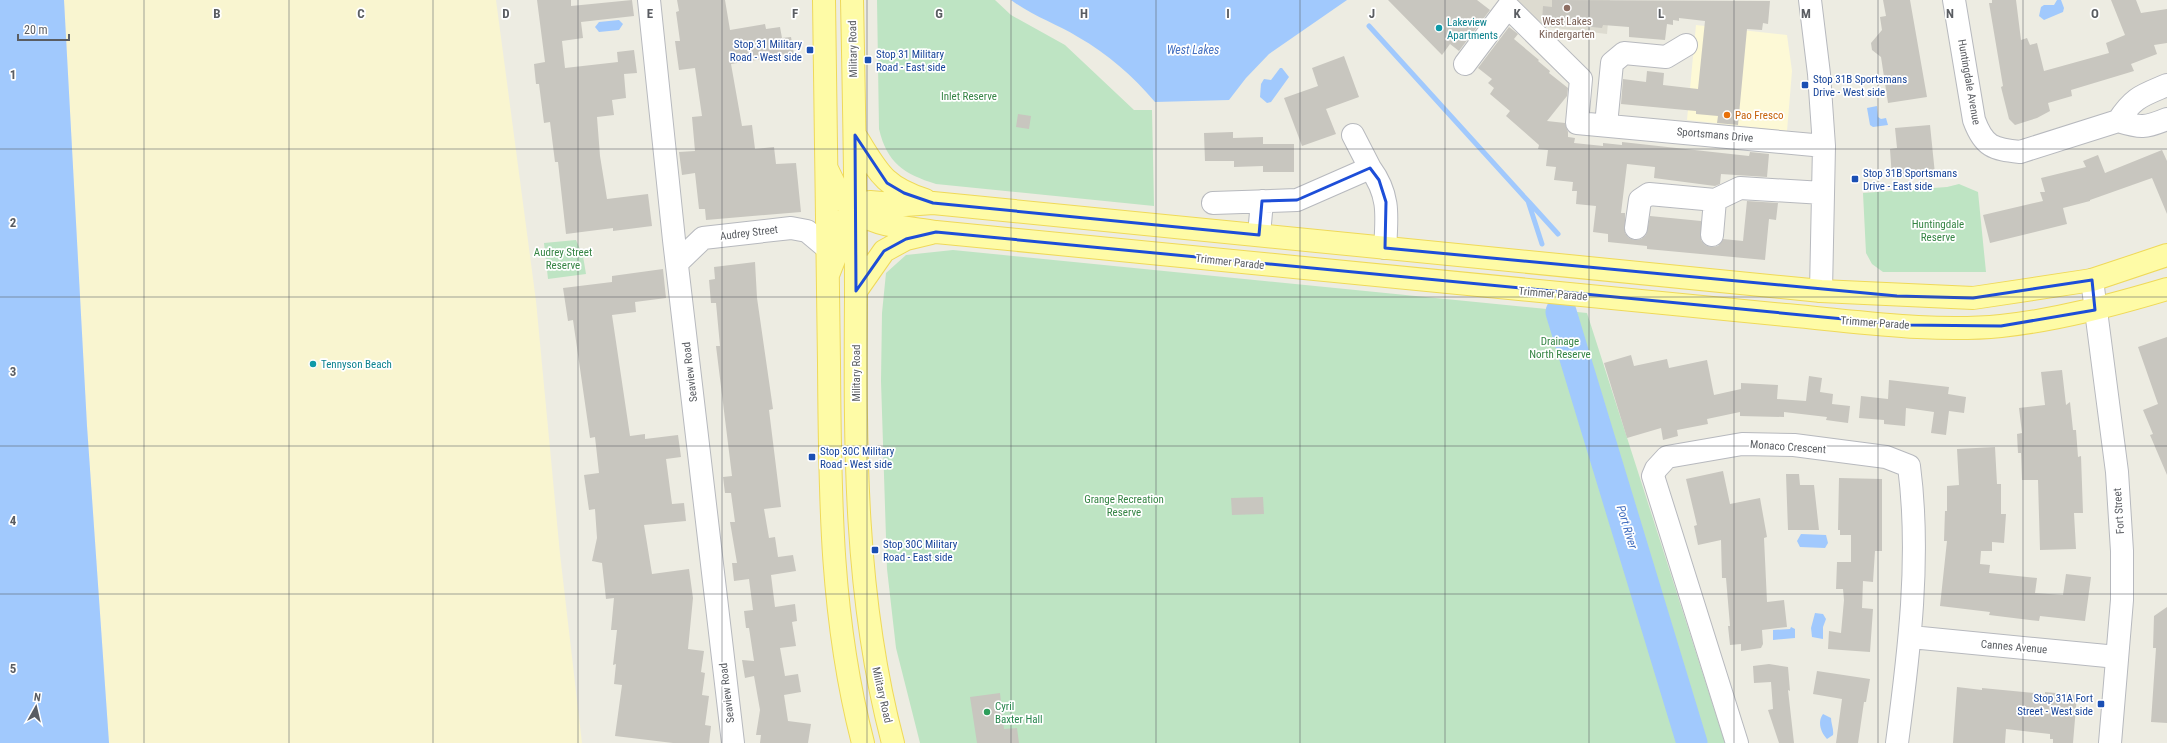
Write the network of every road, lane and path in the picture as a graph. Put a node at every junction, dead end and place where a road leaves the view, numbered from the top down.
1 (649, 0) edge
2 (824, 0) edge
3 (852, 0) edge
4 (1810, 0) edge
5 (1954, 0) edge
6 (1686, 45) dead end
7 (1465, 64) dead end
8 (2167, 85) edge
9 (2167, 119) edge
10 (2118, 121) junction
11 (1606, 125) junction
12 (855, 135) junction
13 (1353, 135) dead end
14 (1824, 146) junction
15 (1370, 168) junction
16 (827, 169) junction
17 (1823, 193) junction
18 (1715, 200) junction
19 (1262, 202) junction
20 (933, 203) junction
21 (1213, 204) dead end
22 (854, 210) junction
23 (1636, 228) dead end
24 (936, 232) junction
25 (1259, 235) junction
26 (1712, 235) dead end
27 (826, 246) junction
28 (1385, 248) junction
29 (2167, 255) edge
30 (677, 263) junction
31 (828, 275) junction
32 (2092, 280) junction
33 (2167, 289) edge
34 (856, 291) junction
35 (1821, 291) junction
36 (2095, 310) junction
37 (1785, 316) junction
38 (1854, 321) junction
39 (1911, 637) junction
40 (2117, 657) junction
41 (733, 743) edge
42 (863, 743) edge
43 (893, 743) edge
44 (1737, 743) edge
45 (1897, 743) edge
46 (2113, 743) edge

1 - 30 street, Seaview Road
2 - 16 main road
3 - 12 main road, Military Road
4 - 14 street
5 - 10 street, Huntingdale Avenue
6 - 11 street
7 - 11 street, Sportsmans Drive
8 - 10 street
9 - 10 street
11 - 14 street, Sportsmans Drive
12 - 20 main road
12 - 22 main road, Military Road
13 - 15 street
14 - 17 street
15 - 19 street
15 - 28 street
16 - 22 main road, Trimmer Parade
16 - 27 main road
17 - 18 street
17 - 35 street
18 - 23 street
18 - 26 street
19 - 21 street
19 - 25 street
20 - 22 main road
20 - 25 main road
22 - 24 main road, Trimmer Parade
22 - 31 main road
22 - 34 main road, Military Road
24 - 34 main road, Trimmer Parade
24 - 37 main road, Trimmer Parade
25 - 28 main road
27 - 30 street, Audrey Street
27 - 31 main road
28 - 35 main road
29 - 32 main road
30 - 41 street, Seaview Road
31 - 42 main road
32 - 35 main road
32 - 36 street, Fort Street
33 - 36 main road, Trimmer Parade
34 - 43 main road, Military Road
35 - 37 main road
35 - 38 main road
36 - 38 main road, Trimmer Parade
36 - 40 street, Fort Street
37 - 38 main road, Trimmer Parade
39 - 40 street, Cannes Avenue
39 - 44 street, Monaco Crescent
39 - 45 street, Monaco Crescent
40 - 46 street, Fort Street

